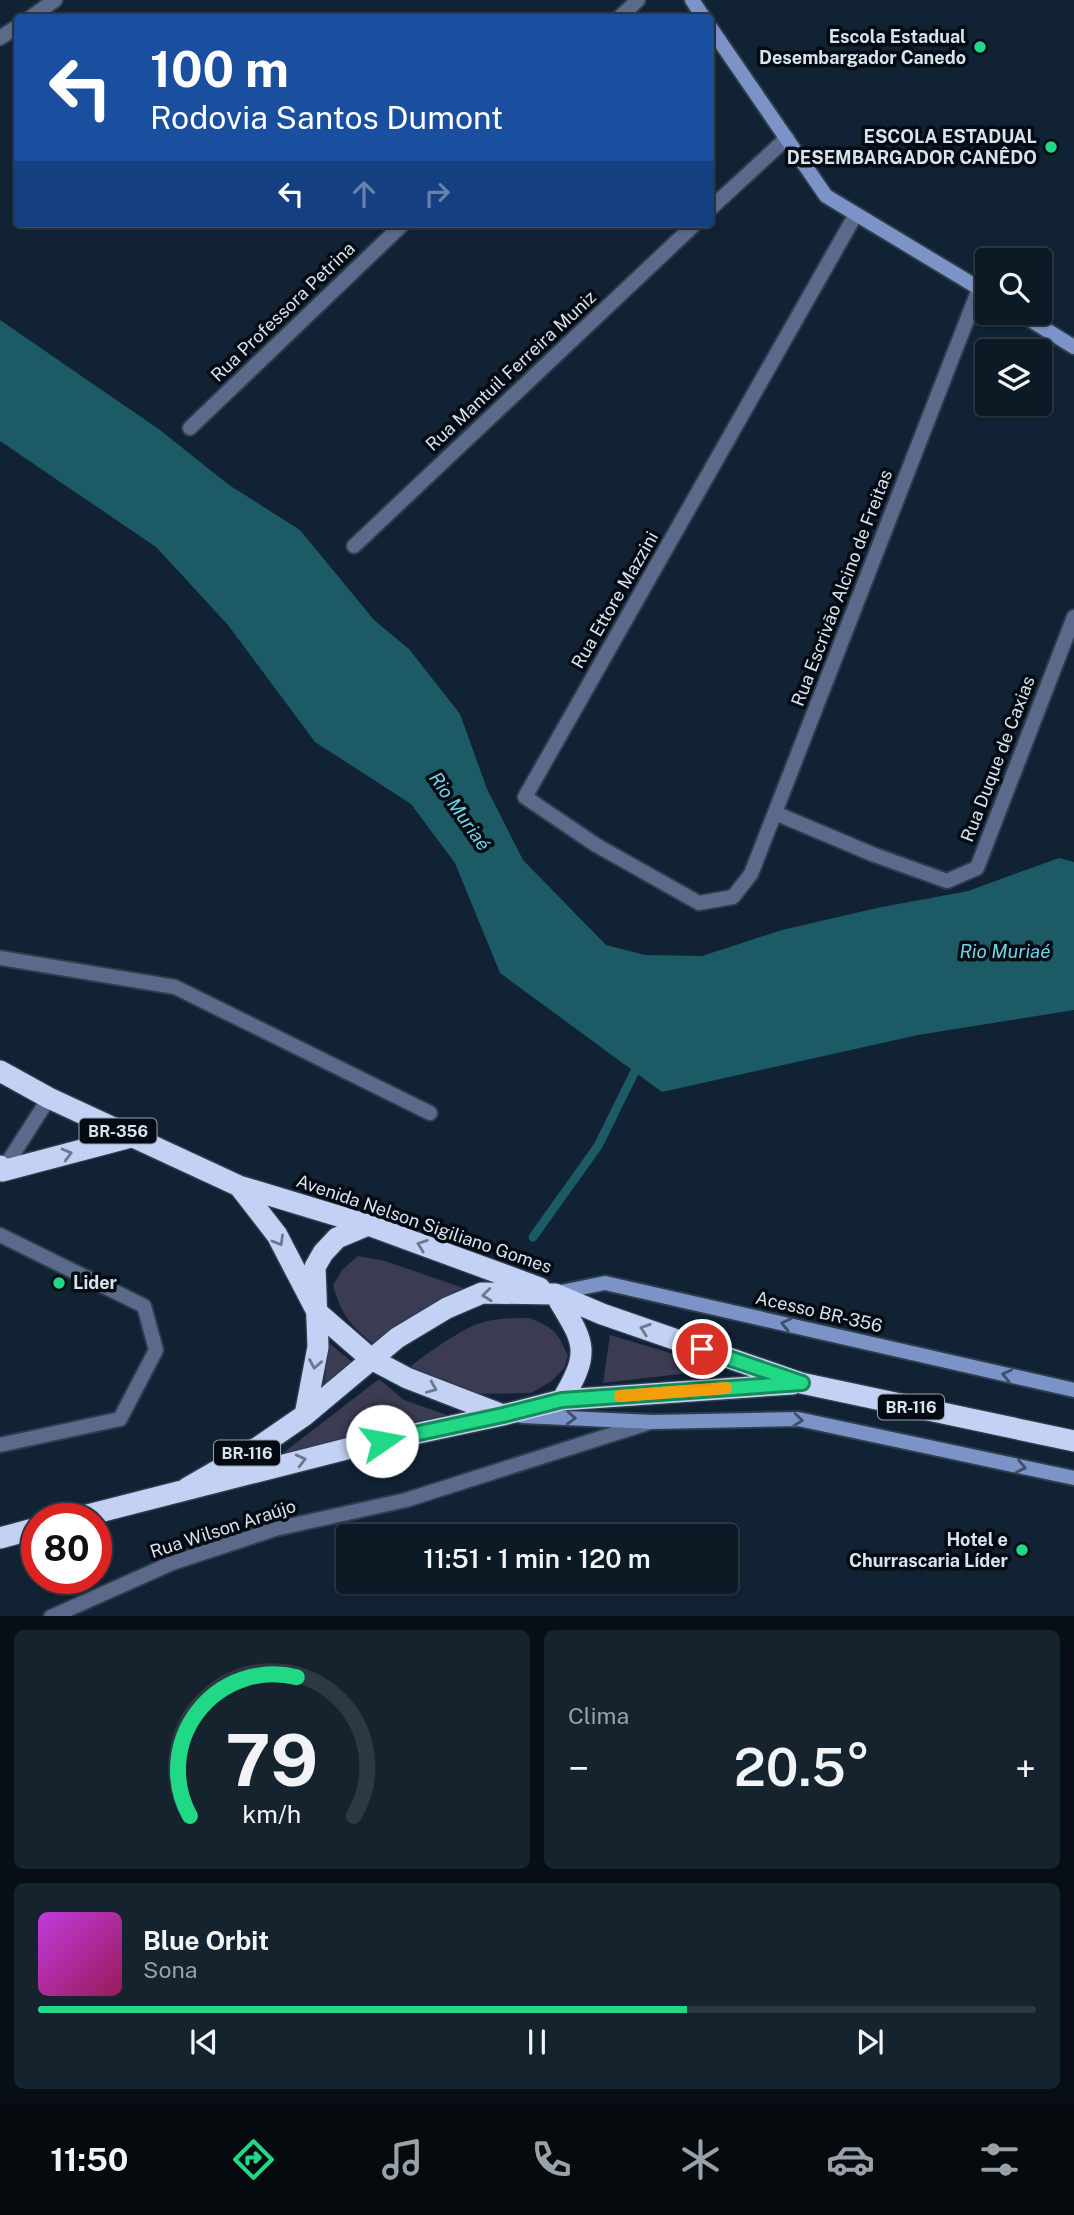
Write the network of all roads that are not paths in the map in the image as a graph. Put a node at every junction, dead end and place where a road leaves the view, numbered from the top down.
1 (55, 0) edge
2 (638, 0) edge
3 (36, 14) edge
4 (624, 14) edge
5 (714, 33) edge
6 (787, 138) junction
7 (714, 205) edge
8 (856, 214) junction
9 (399, 228) edge
10 (691, 228) edge
11 (975, 286) edge
12 (975, 311) edge
13 (1039, 325) edge
14 (1074, 346) edge
15 (190, 428) dead end
16 (354, 545) dead end
17 (1074, 617) edge
18 (775, 813) junction
19 (733, 897) joint
20 (0, 958) edge
21 (0, 1071) edge
22 (49, 1098) junction
23 (430, 1113) dead end
24 (131, 1137) junction
25 (1, 1171) edge
26 (239, 1186) junction
27 (368, 1225) junction
28 (0, 1235) edge
29 (555, 1294) junction
30 (317, 1312) junction
31 (371, 1359) junction
32 (802, 1383) junction
33 (1074, 1390) edge
34 (562, 1400) junction
35 (305, 1415) junction
36 (503, 1415) junction
37 (653, 1422) junction
38 (1074, 1441) edge
39 (0, 1445) edge
40 (1074, 1478) edge
41 (187, 1488) junction
42 (112, 1508) edge
43 (21, 1532) edge
44 (0, 1538) edge
45 (51, 1616) edge

1 - 3 street
2 - 4 street
5 - 6 main road
6 - 7 street
6 - 8 main road
8 - 11 main road
8 - 19 street, Rua Ettore Mazzini
9 - 15 street, Rua Professora Petrina
10 - 16 street, Rua Mantuil Ferreira Muniz
12 - 18 street, Rua Escrivão Alcino de Freitas
13 - 14 main road
17 - 18 street, Rua Duque de Caxias
18 - 19 street, Rua Escrivão Alcino de Freitas
20 - 23 street
21 - 22 highway, Avenida Nelson Sigiliano Gomes / BR-356
22 - 24 highway, Avenida Nelson Sigiliano Gomes / BR-356
22 - 25 street
25 -> 24 highway
24 - 26 highway, Avenida Nelson Sigiliano Gomes / BR-356
26 - 27 highway, Avenida Nelson Sigiliano Gomes / BR-356
26 -> 30 highway, Avenida Nelson Sigiliano Gomes / BR-356
29 -> 27 highway, Avenida Nelson Sigiliano Gomes
27 - 30 highway
28 - 39 street
29 -> 31 highway, BR-116
32 -> 29 highway, BR-116
33 -> 29 main road, Acesso BR-356
29 - 34 highway
30 - 31 highway, Avenida Nelson Sigiliano Gomes / BR-356
30 -> 35 highway
31 - 35 highway, BR-116
31 -> 36 highway, BR-356
32 - 34 highway, BR-116
32 - 38 highway, BR-116
34 - 36 highway, BR-116
35 - 41 highway, BR-116
36 -> 37 main road
41 -> 36 highway, BR-116
37 -> 40 main road
37 - 45 street, Rua Wilson Araújo
41 - 42 highway, BR-116
43 - 44 highway

